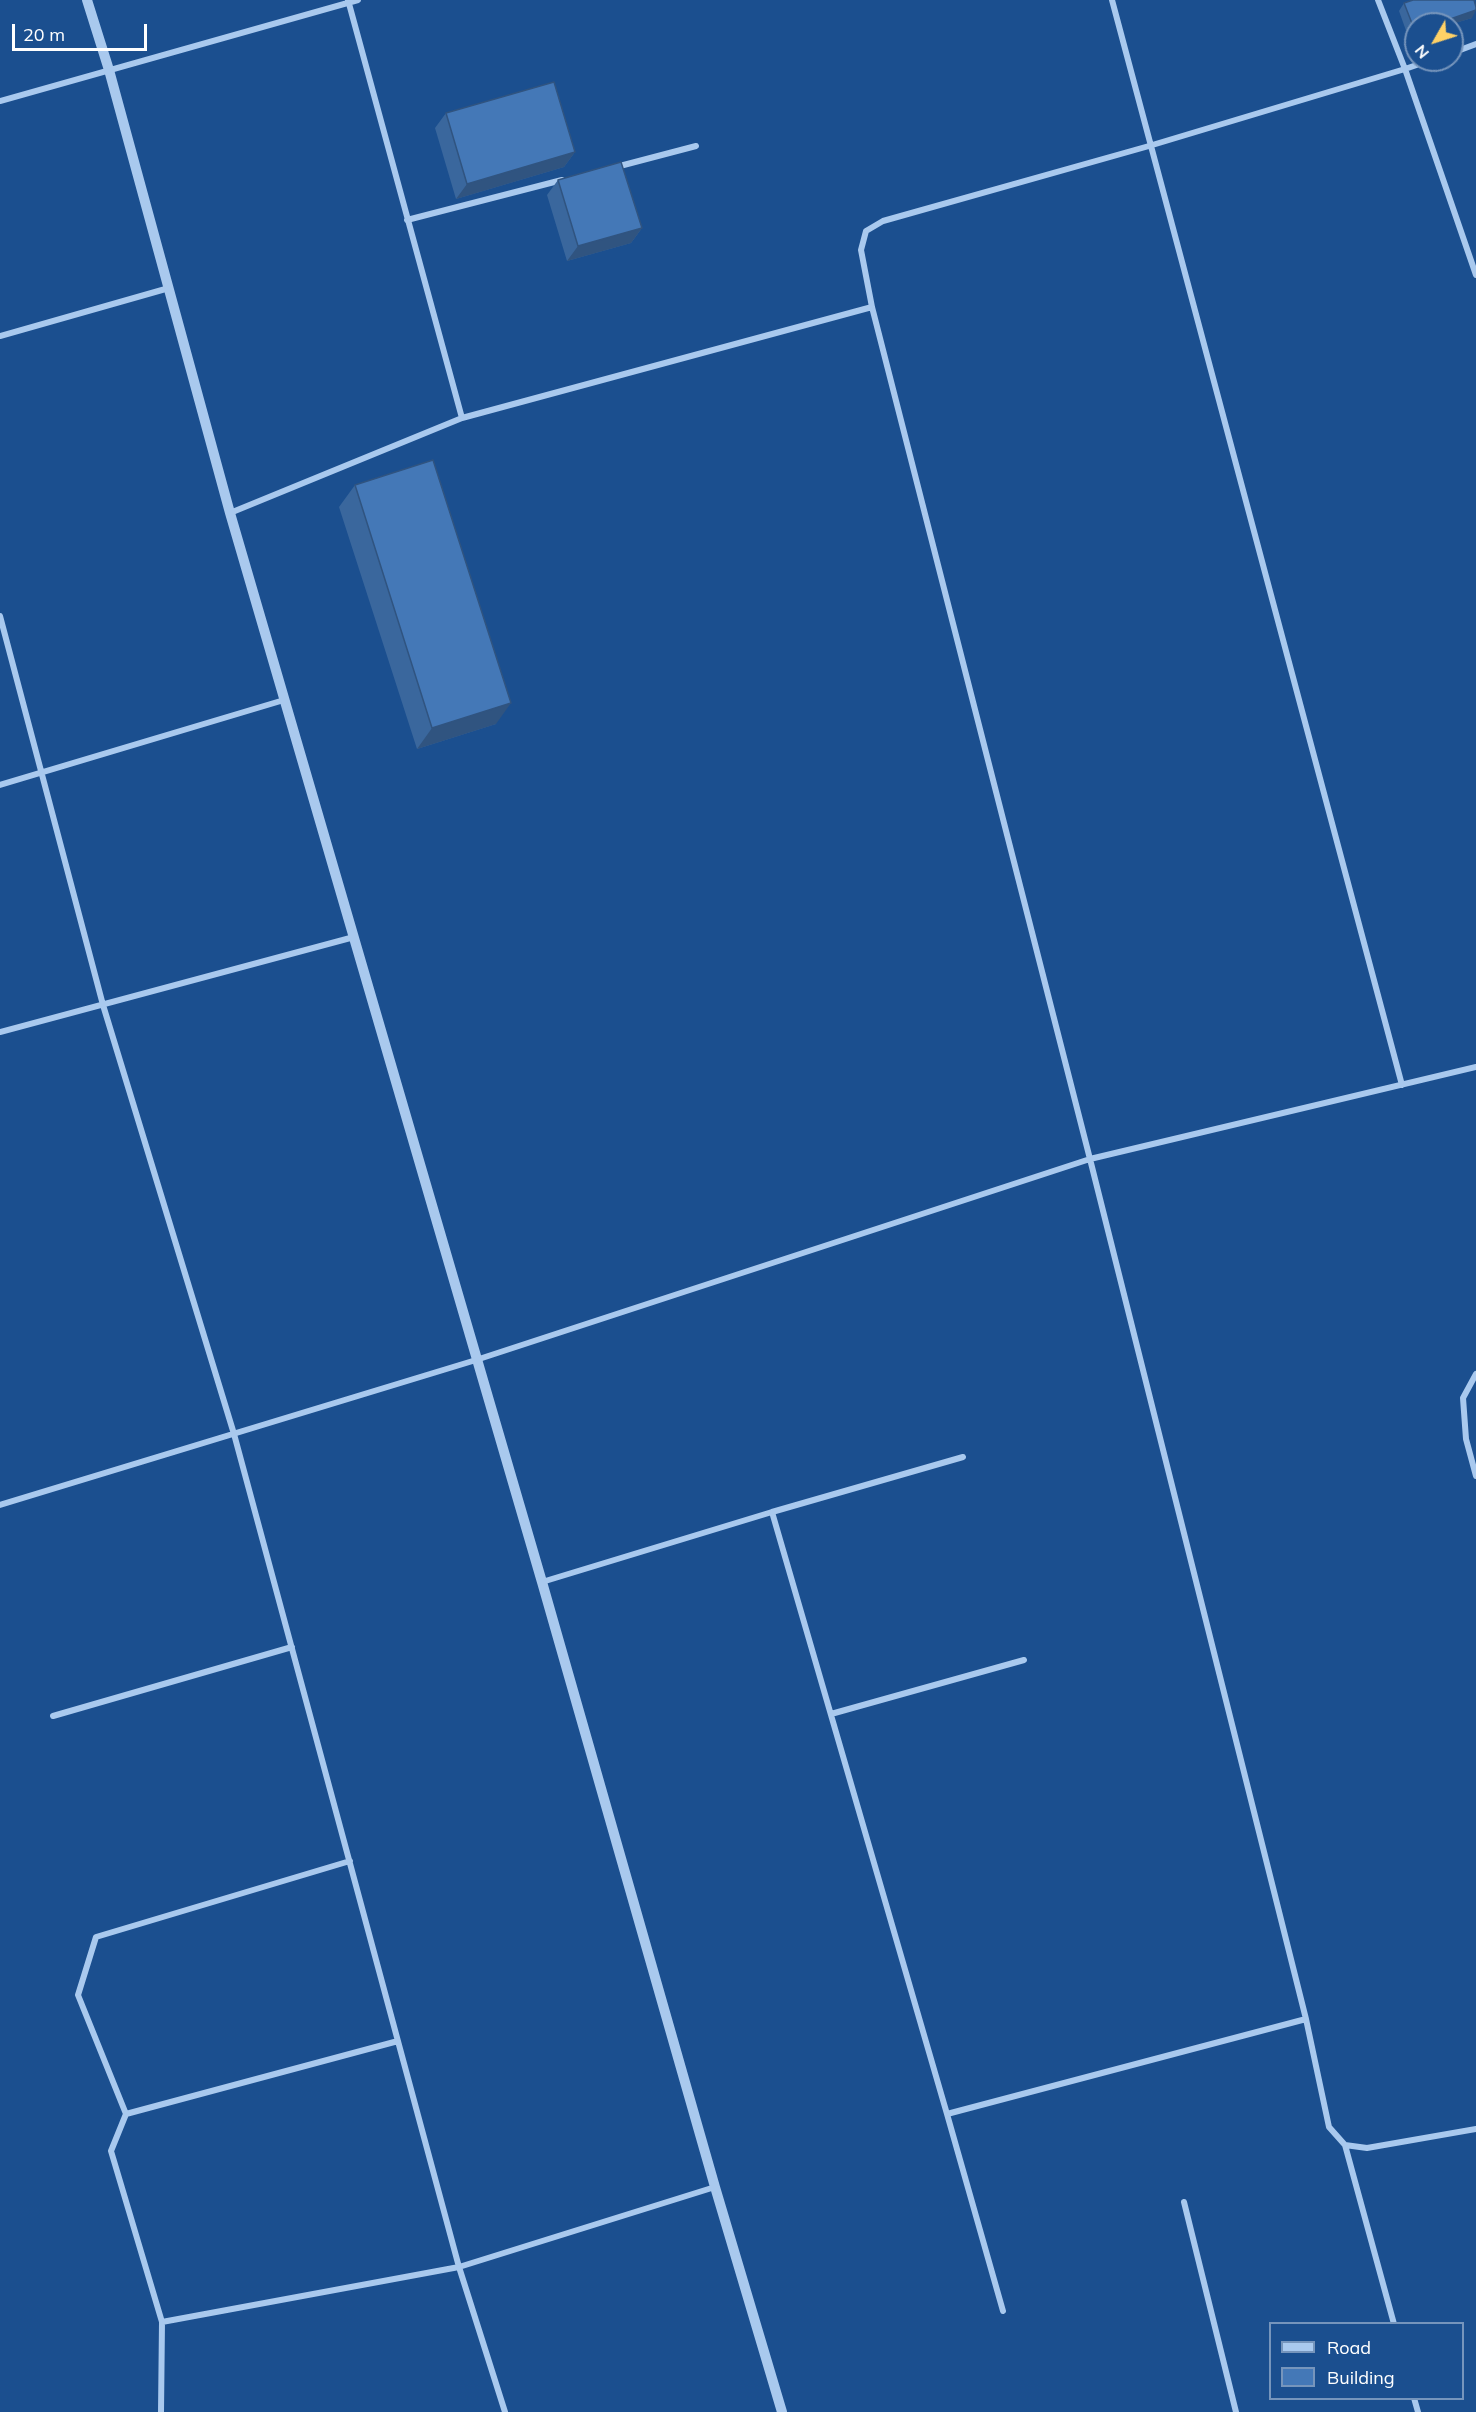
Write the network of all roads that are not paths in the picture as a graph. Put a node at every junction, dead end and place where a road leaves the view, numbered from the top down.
1 (87, 0) edge
2 (358, 0) edge
3 (1112, 0) edge
4 (1378, 0) edge
5 (348, 2) edge
6 (1404, 66) edge
7 (1404, 69) edge
8 (110, 70) junction
9 (1406, 72) edge
10 (0, 101) edge
11 (696, 146) dead end
12 (1149, 147) junction
13 (604, 170) edge
14 (569, 178) edge
15 (407, 220) junction
16 (1476, 275) edge
17 (169, 288) junction
18 (872, 307) junction
19 (0, 336) edge
20 (462, 418) junction
21 (230, 513) junction
22 (0, 616) edge
23 (284, 700) junction
24 (40, 773) junction
25 (0, 785) edge
26 (354, 937) junction
27 (103, 1005) junction
28 (0, 1032) edge
29 (1476, 1067) edge
30 (1402, 1085) junction
31 (1090, 1159) junction
32 (476, 1360) junction
33 (1476, 1374) edge
34 (234, 1434) junction
35 (963, 1457) dead end
36 (1476, 1476) edge
37 (0, 1505) edge
38 (772, 1512) junction
39 (542, 1582) junction
40 (292, 1647) junction
41 (1024, 1660) dead end
42 (831, 1714) junction
43 (53, 1716) dead end
44 (350, 1861) junction
45 (1306, 2019) junction
46 (398, 2041) junction
47 (947, 2114) junction
48 (126, 2115) junction
49 (1476, 2129) edge
50 (1345, 2145) junction
51 (715, 2187) junction
52 (1184, 2202) dead end
53 (459, 2266) junction
54 (1003, 2311) dead end
55 (162, 2322) junction
56 (1393, 2322) edge
57 (161, 2412) edge
58 (505, 2412) edge
59 (782, 2412) edge
60 (1236, 2412) edge

1 - 8 street
2 - 5 street
3 - 12 street
4 - 6 street
5 - 8 street
5 - 15 street
7 - 12 street
8 - 10 street
8 - 17 street
9 - 16 street
11 - 13 street
12 - 18 street
12 - 30 street
14 - 15 street
15 - 20 street
17 - 19 street
17 - 21 street
18 - 20 street
18 - 31 street
20 - 21 street
21 - 23 street
22 - 24 street
23 - 24 street
23 - 26 street
24 - 25 street
24 - 27 street
26 - 27 street
26 - 32 street
27 - 28 street
27 - 34 street
29 - 30 street
30 - 31 street
31 - 32 street
31 - 45 street
32 - 34 street
32 - 39 street
33 - 36 street
34 - 37 street
34 - 40 street
35 - 38 street
38 - 39 street
38 - 42 street
39 - 51 street
40 - 43 street
40 - 44 street
41 - 42 street
42 - 47 street
44 - 46 street
44 - 48 street
45 - 47 street
45 - 50 street
46 - 48 street
46 - 53 street
47 - 54 street
48 - 55 street
49 - 50 street
50 - 56 street
51 - 53 street
51 - 59 street
52 - 60 street
53 - 55 street
53 - 58 street
55 - 57 street

